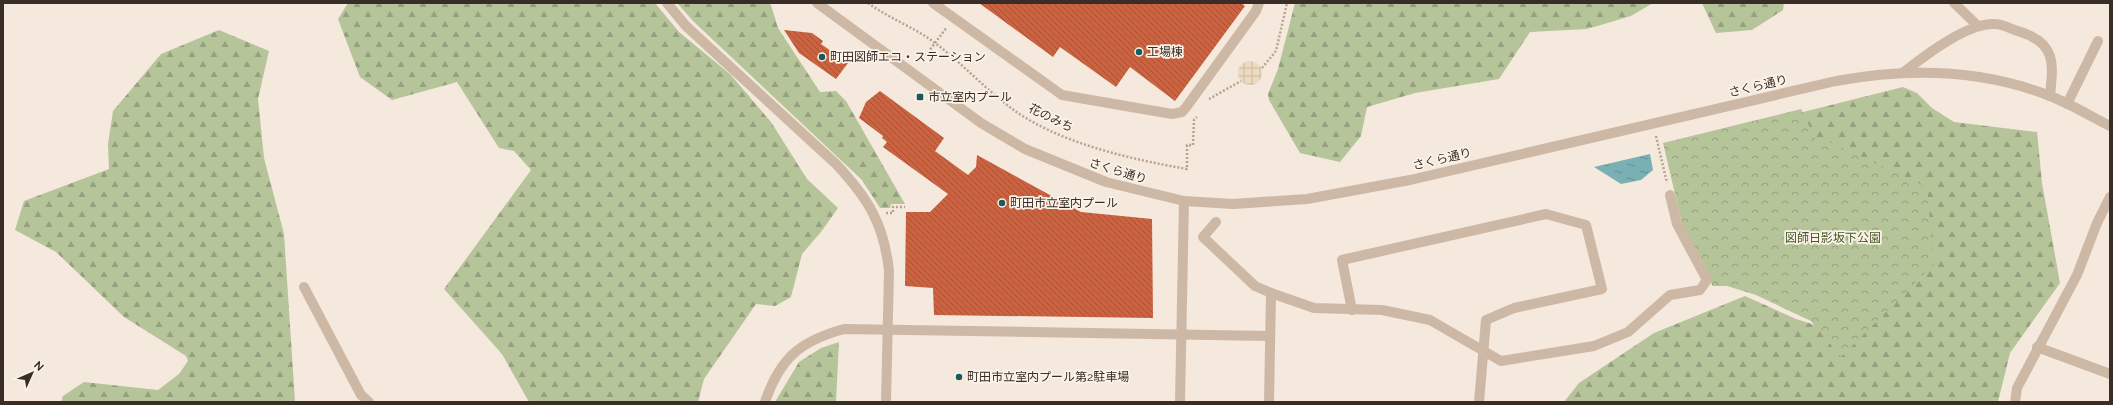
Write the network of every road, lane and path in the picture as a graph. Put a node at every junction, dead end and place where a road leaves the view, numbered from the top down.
1 (666, 3) edge
2 (817, 3) edge
3 (868, 3) edge
4 (933, 3) edge
5 (1259, 3) edge
6 (1287, 3) edge
7 (1954, 3) edge
8 (1978, 26) junction
9 (940, 36) dead end
10 (2098, 41) dead end
11 (935, 43) junction
12 (923, 59) dead end
13 (1262, 68) dead end
14 (1904, 72) junction
15 (1241, 81) dead end
16 (2050, 96) junction
17 (1206, 104) dead end
18 (2067, 104) junction
19 (1198, 115) dead end
20 (1653, 124) junction
21 (2110, 126) edge
22 (1670, 195) joint
23 (2110, 197) edge
24 (1184, 201) junction
25 (905, 207) dead end
26 (874, 212) junction
27 (1216, 222) dead end
28 (304, 287) dead end
29 (1271, 293) junction
30 (1352, 310) junction
31 (887, 330) junction
32 (1181, 335) junction
33 (1270, 336) junction
34 (2037, 347) junction
35 (1484, 351) junction
36 (2110, 374) edge
37 (369, 402) edge
38 (765, 402) edge
39 (886, 402) edge
40 (1180, 402) edge
41 (1269, 402) edge
42 (1479, 402) edge
43 (2015, 402) edge

1 - 26 street
2 - 24 street, さくら通り
3 - 11 path, 花のみち
4 - 5 street
6 - 13 path
7 - 8 street
8 - 14 street
8 - 16 street
9 - 11 path
10 - 18 street
11 - 12 path
11 - 19 path, 花のみち
14 - 16 street, さくら通り
14 - 20 street, さくら通り
15 - 17 path
16 - 18 street, さくら通り
18 - 21 street, さくら通り
20 - 22 path
20 - 24 street, さくら通り
22 - 35 street
23 - 34 street
24 - 32 street
25 - 26 path
26 - 31 street
27 - 29 street
28 - 37 street
29 - 30 street
29 - 33 street
30 - 35 street
30 - 35 street
31 - 32 street
31 - 38 street
31 - 39 street
32 - 33 street
32 - 40 street
33 - 41 street
34 - 36 street
34 - 43 street
35 - 42 street

